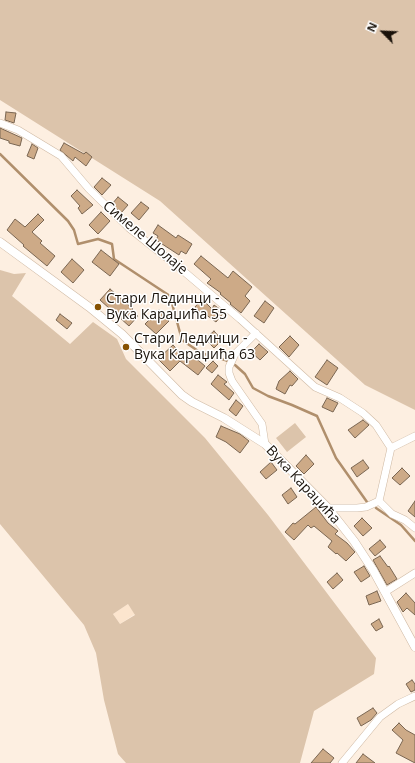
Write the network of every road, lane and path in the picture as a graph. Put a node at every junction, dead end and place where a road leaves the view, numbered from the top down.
1 (0, 123) edge
2 (0, 242) edge
3 (256, 333) junction
4 (415, 436) edge
5 (265, 444) junction
6 (391, 448) junction
7 (378, 501) junction
8 (328, 508) junction
9 (415, 528) edge
10 (415, 573) edge
11 (385, 592) junction
12 (415, 647) edge
13 (415, 696) edge
14 (342, 763) edge

1 - 3 street, Симеле Шолаје
2 - 5 street, Вука Караџића
3 - 5 street
3 - 6 street, Симеле Шолаје
4 - 6 street
5 - 8 street, Вука Караџића
6 - 7 street
7 - 8 street
7 - 9 street
8 - 11 street, Вука Караџића
10 - 11 street
11 - 12 street, Вука Караџића
13 - 14 street

